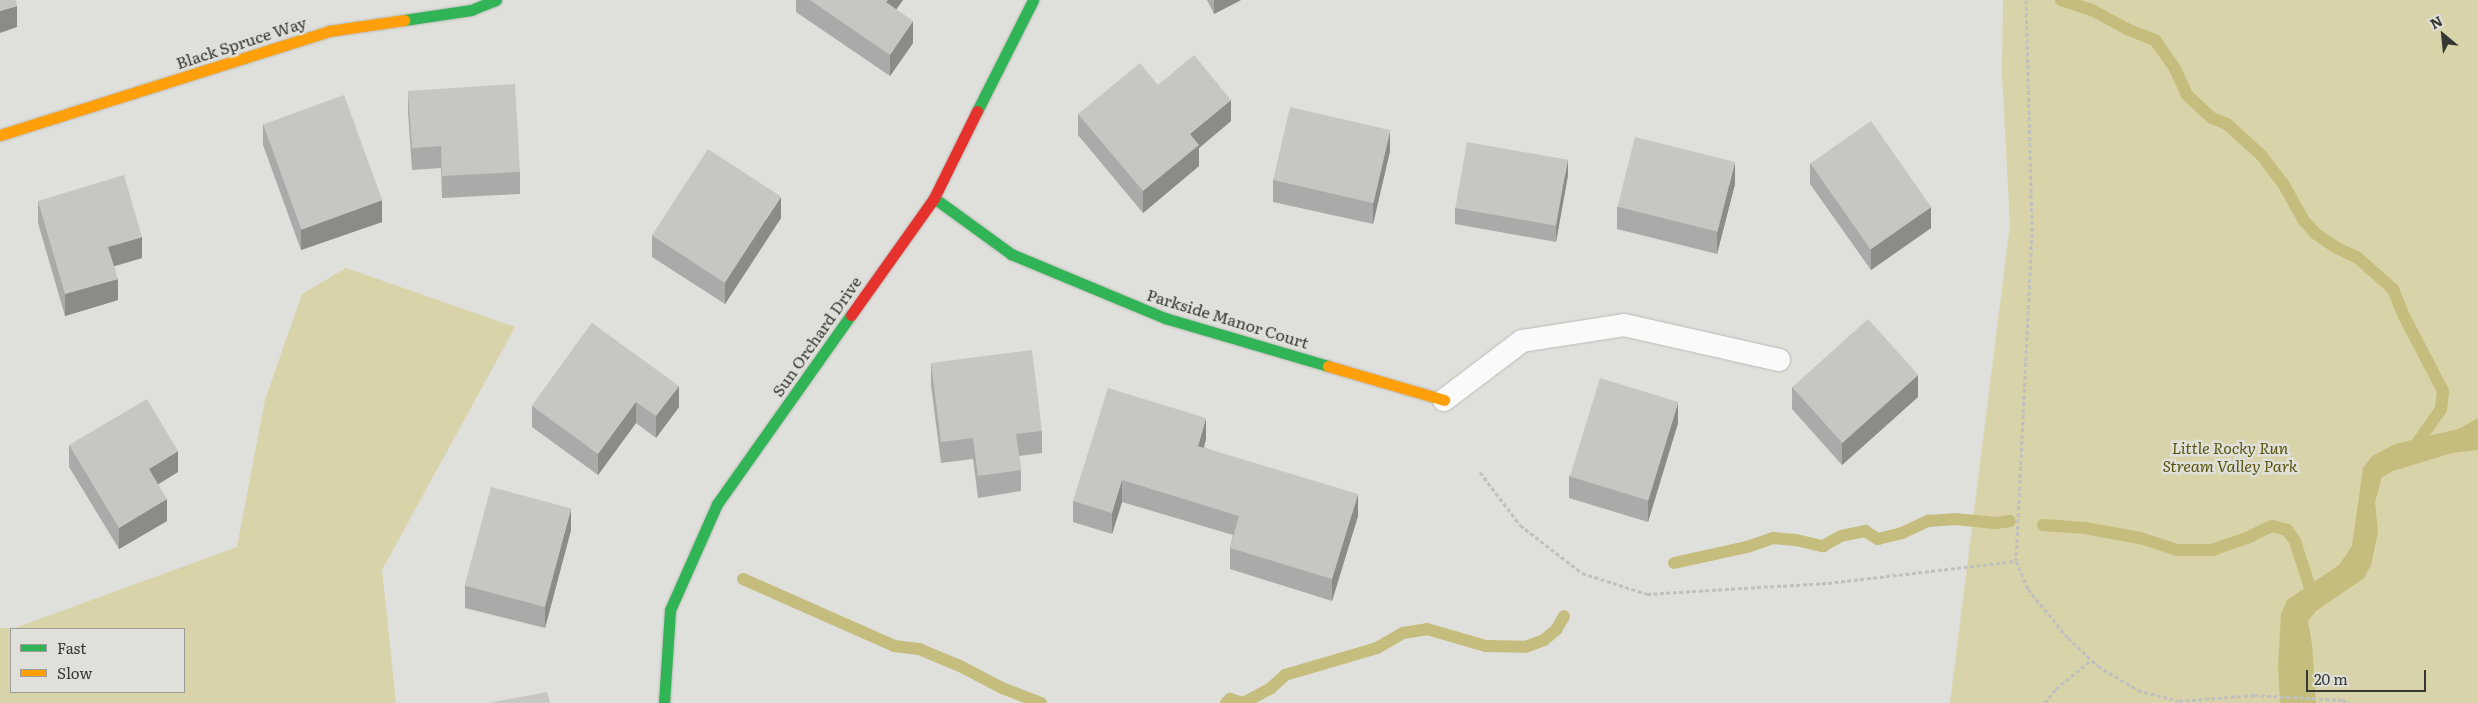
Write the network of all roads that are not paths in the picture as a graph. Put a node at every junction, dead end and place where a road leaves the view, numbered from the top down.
1 (496, 0) edge
2 (1033, 0) edge
3 (0, 135) edge
4 (934, 198) junction
5 (1779, 360) dead end
6 (1444, 400) joint
7 (664, 703) edge

1 - 3 street, Black Spruce Way
2 - 4 street, Sun Orchard Drive
4 - 6 street, Parkside Manor Court
4 - 7 street, Sun Orchard Drive
5 - 6 lane

